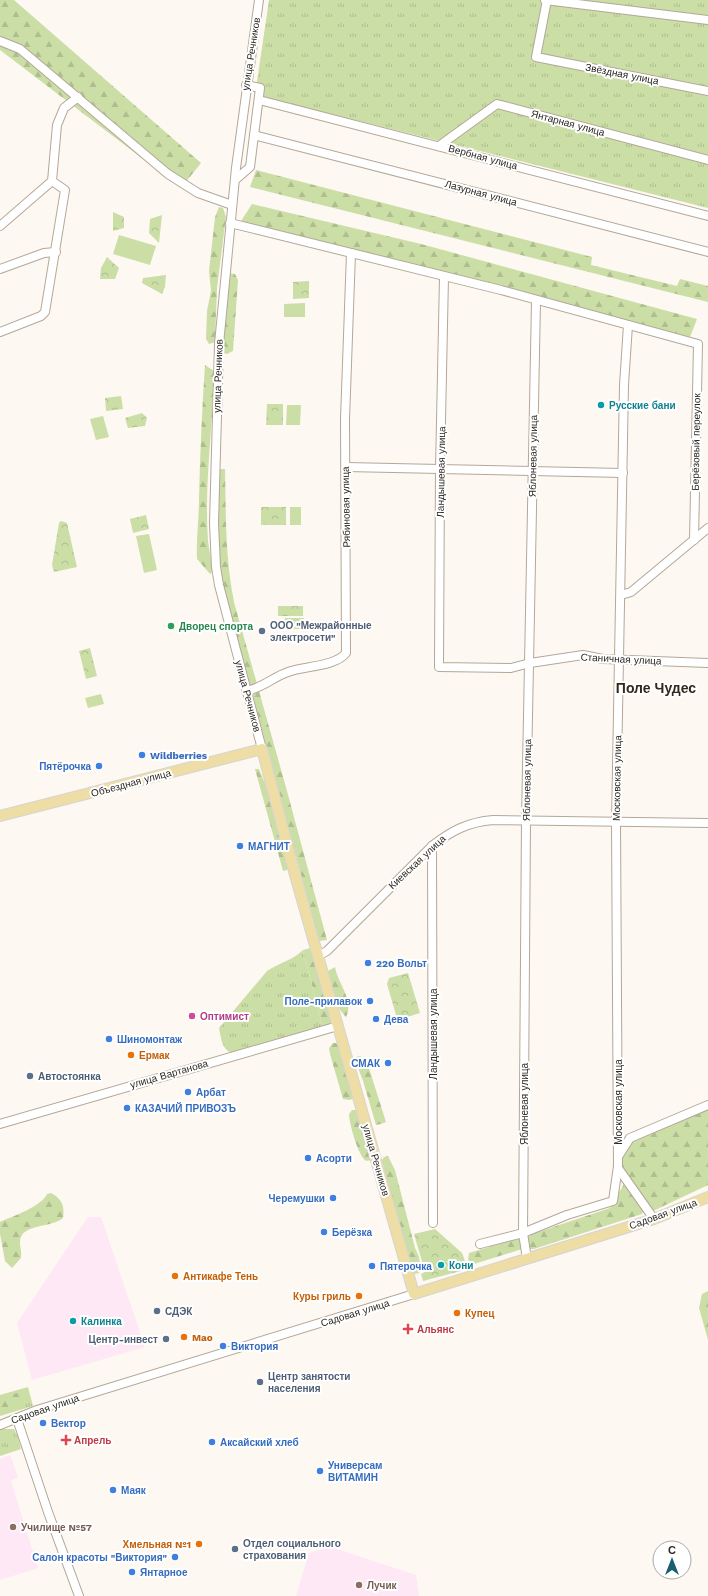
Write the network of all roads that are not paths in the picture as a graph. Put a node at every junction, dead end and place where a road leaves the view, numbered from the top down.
1 (259, 0) edge
2 (546, 0) edge
3 (708, 20) edge
4 (0, 41) edge
5 (246, 85) junction
6 (708, 91) edge
7 (78, 97) junction
8 (259, 100) junction
9 (254, 135) junction
10 (439, 146) junction
11 (708, 160) edge
12 (235, 180) junction
13 (52, 181) junction
14 (232, 205) junction
15 (708, 216) edge
16 (230, 222) junction
17 (0, 226) edge
18 (56, 252) junction
19 (708, 252) edge
20 (350, 253) junction
21 (0, 269) edge
22 (444, 277) junction
23 (536, 301) junction
24 (628, 325) junction
25 (0, 332) edge
26 (346, 467) junction
27 (440, 469) junction
28 (532, 472) junction
29 (623, 473) junction
30 (708, 528) edge
31 (694, 540) junction
32 (621, 595) junction
33 (620, 659) junction
34 (530, 663) junction
35 (708, 663) edge
36 (439, 667) joint
37 (246, 691) junction
38 (262, 749) junction
39 (0, 816) edge
40 (526, 820) junction
41 (616, 822) junction
42 (708, 823) edge
43 (432, 846) junction
44 (318, 956) junction
45 (338, 1026) junction
46 (708, 1105) edge
47 (0, 1124) edge
48 (618, 1168) junction
49 (708, 1197) edge
50 (654, 1219) junction
51 (433, 1223) dead end
52 (523, 1233) junction
53 (480, 1244) dead end
54 (526, 1259) junction
55 (414, 1294) junction
56 (17, 1419) junction
57 (0, 1424) edge
58 (79, 1596) edge

1 - 5 street, улица Речников
2 - 3 street
2 - 6 street, Звёздная улица
4 - 7 street
5 - 8 street
5 - 12 street, улица Речников
7 - 13 street
7 - 14 street
8 - 9 street
8 - 10 street, Вербная улица
9 - 12 street
9 - 19 street, Лазурная улица
10 - 11 street, Янтарная улица
10 - 15 street, Вербная улица
12 - 14 street, улица Речников
13 - 17 street
13 - 18 street
14 - 16 street, улица Речников
16 - 20 street
16 - 37 street, улица Речников
18 - 21 street
18 - 25 street
20 - 22 street
20 - 26 street, Рябиновая улица
22 - 23 street
22 - 27 street, Ландышевая улица
23 - 24 street
23 - 28 street, Яблоневая улица
24 - 29 street, Московская улица
24 - 31 street, Берёзовый переулок
26 - 27 street
26 - 37 street, Рябиновая улица
27 - 28 street
27 - 36 street, Ландышевая улица
28 - 29 street
28 - 34 street, Яблоневая улица
29 - 32 street, Московская улица
30 - 31 street
31 - 32 street
32 - 33 street, Московская улица
33 - 34 street, Станичная улица
33 - 35 street, Станичная улица
33 - 41 street, Московская улица
34 - 36 street, Станичная улица
34 - 40 street, Яблоневая улица
37 - 38 street, улица Речников
38 - 39 main road, Объездная улица
38 - 44 main road, улица Речников
40 - 41 street, Киевская улица
40 - 43 street, Киевская улица
40 - 52 street, Яблоневая улица
41 - 42 street, Киевская улица
41 - 48 street, Московская улица
43 - 44 street, Киевская улица
43 - 51 street, Ландышевая улица
44 - 45 main road, улица Речников
45 - 47 street, улица Вартанова
45 - 55 main road, улица Речников
46 - 48 street
48 - 50 street
48 - 52 street
49 - 50 main road, Садовая улица
50 - 54 main road, Садовая улица
52 - 53 street
52 - 54 street, Яблоневая улица
54 - 55 main road, Садовая улица
55 - 56 street, Садовая улица
56 - 57 street, Садовая улица
56 - 58 street

